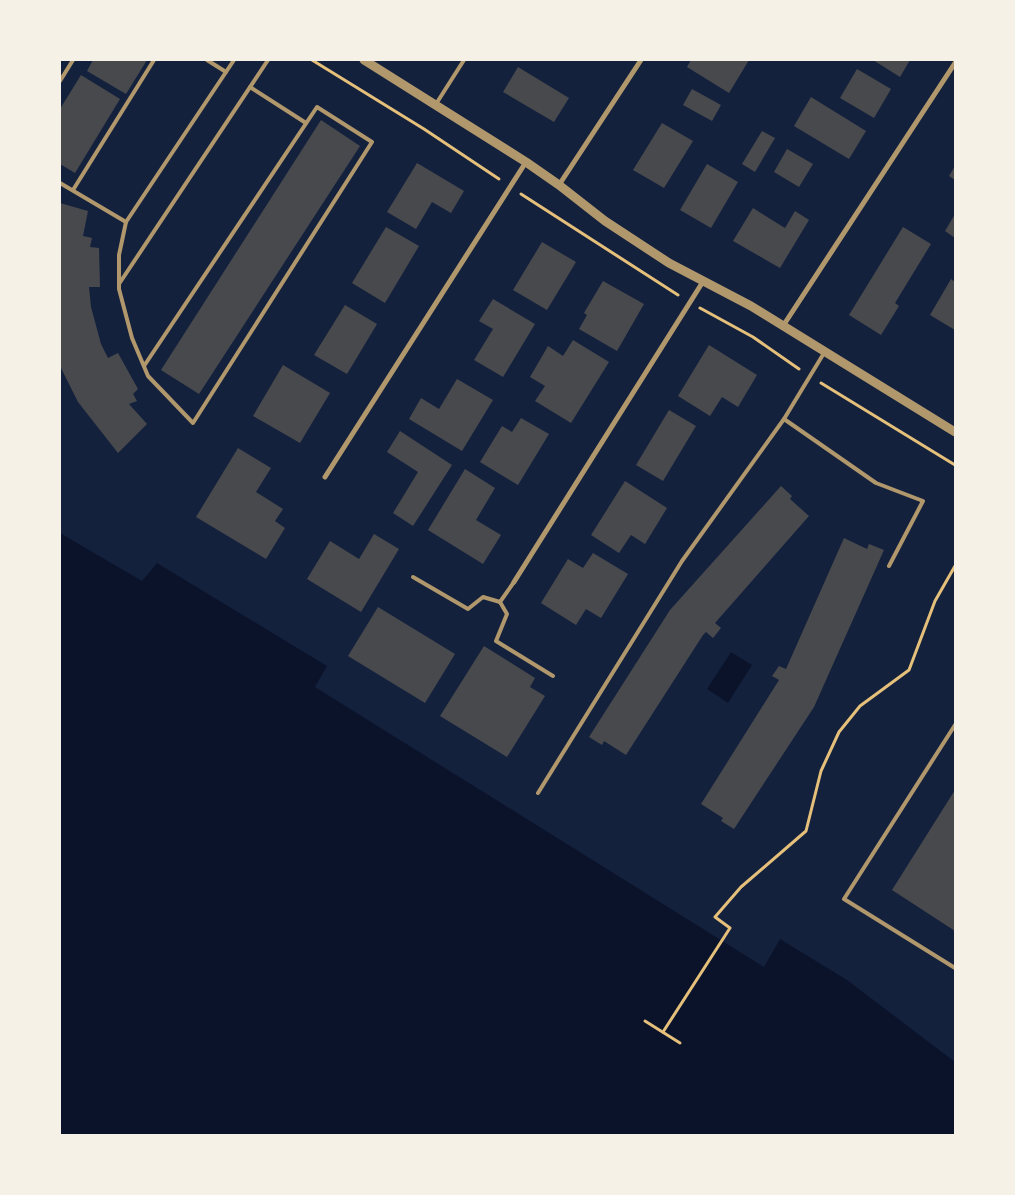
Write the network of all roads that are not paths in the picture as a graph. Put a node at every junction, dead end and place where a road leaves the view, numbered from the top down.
1 (73, 60) edge
2 (154, 60) edge
3 (207, 60) edge
4 (234, 60) edge
5 (268, 60) edge
6 (364, 60) edge
7 (464, 60) edge
8 (641, 60) edge
9 (955, 63) edge
10 (226, 72) junction
11 (60, 80) edge
12 (250, 87) junction
13 (435, 105) junction
14 (306, 124) junction
15 (526, 162) junction
16 (60, 183) edge
17 (560, 185) junction
18 (72, 190) junction
19 (126, 222) junction
20 (704, 280) junction
21 (119, 284) junction
22 (783, 326) junction
23 (825, 352) junction
24 (144, 366) junction
25 (784, 418) junction
26 (955, 432) edge
27 (325, 478) dead end
28 (890, 566) dead end
29 (413, 578) dead end
30 (514, 582) joint
31 (500, 602) junction
32 (553, 676) dead end
33 (955, 725) edge
34 (538, 793) dead end
35 (955, 968) edge

1 - 11 lane
2 - 18 lane
3 - 10 lane
4 - 10 lane
5 - 12 lane
6 - 13 street
7 - 13 lane
8 - 17 street
9 - 22 street
10 - 19 lane
12 - 14 lane
12 - 21 lane
13 - 15 street
14 - 24 lane
14 - 24 lane
15 - 17 street
15 - 27 street
16 - 18 lane
17 - 20 street
18 - 19 lane
19 - 21 lane
20 - 22 street
20 - 30 street
21 - 24 lane
22 - 23 street
23 - 25 lane
23 - 26 street
25 - 28 lane
25 - 34 lane
29 - 31 lane
30 - 31 lane
31 - 32 lane
33 - 35 lane

